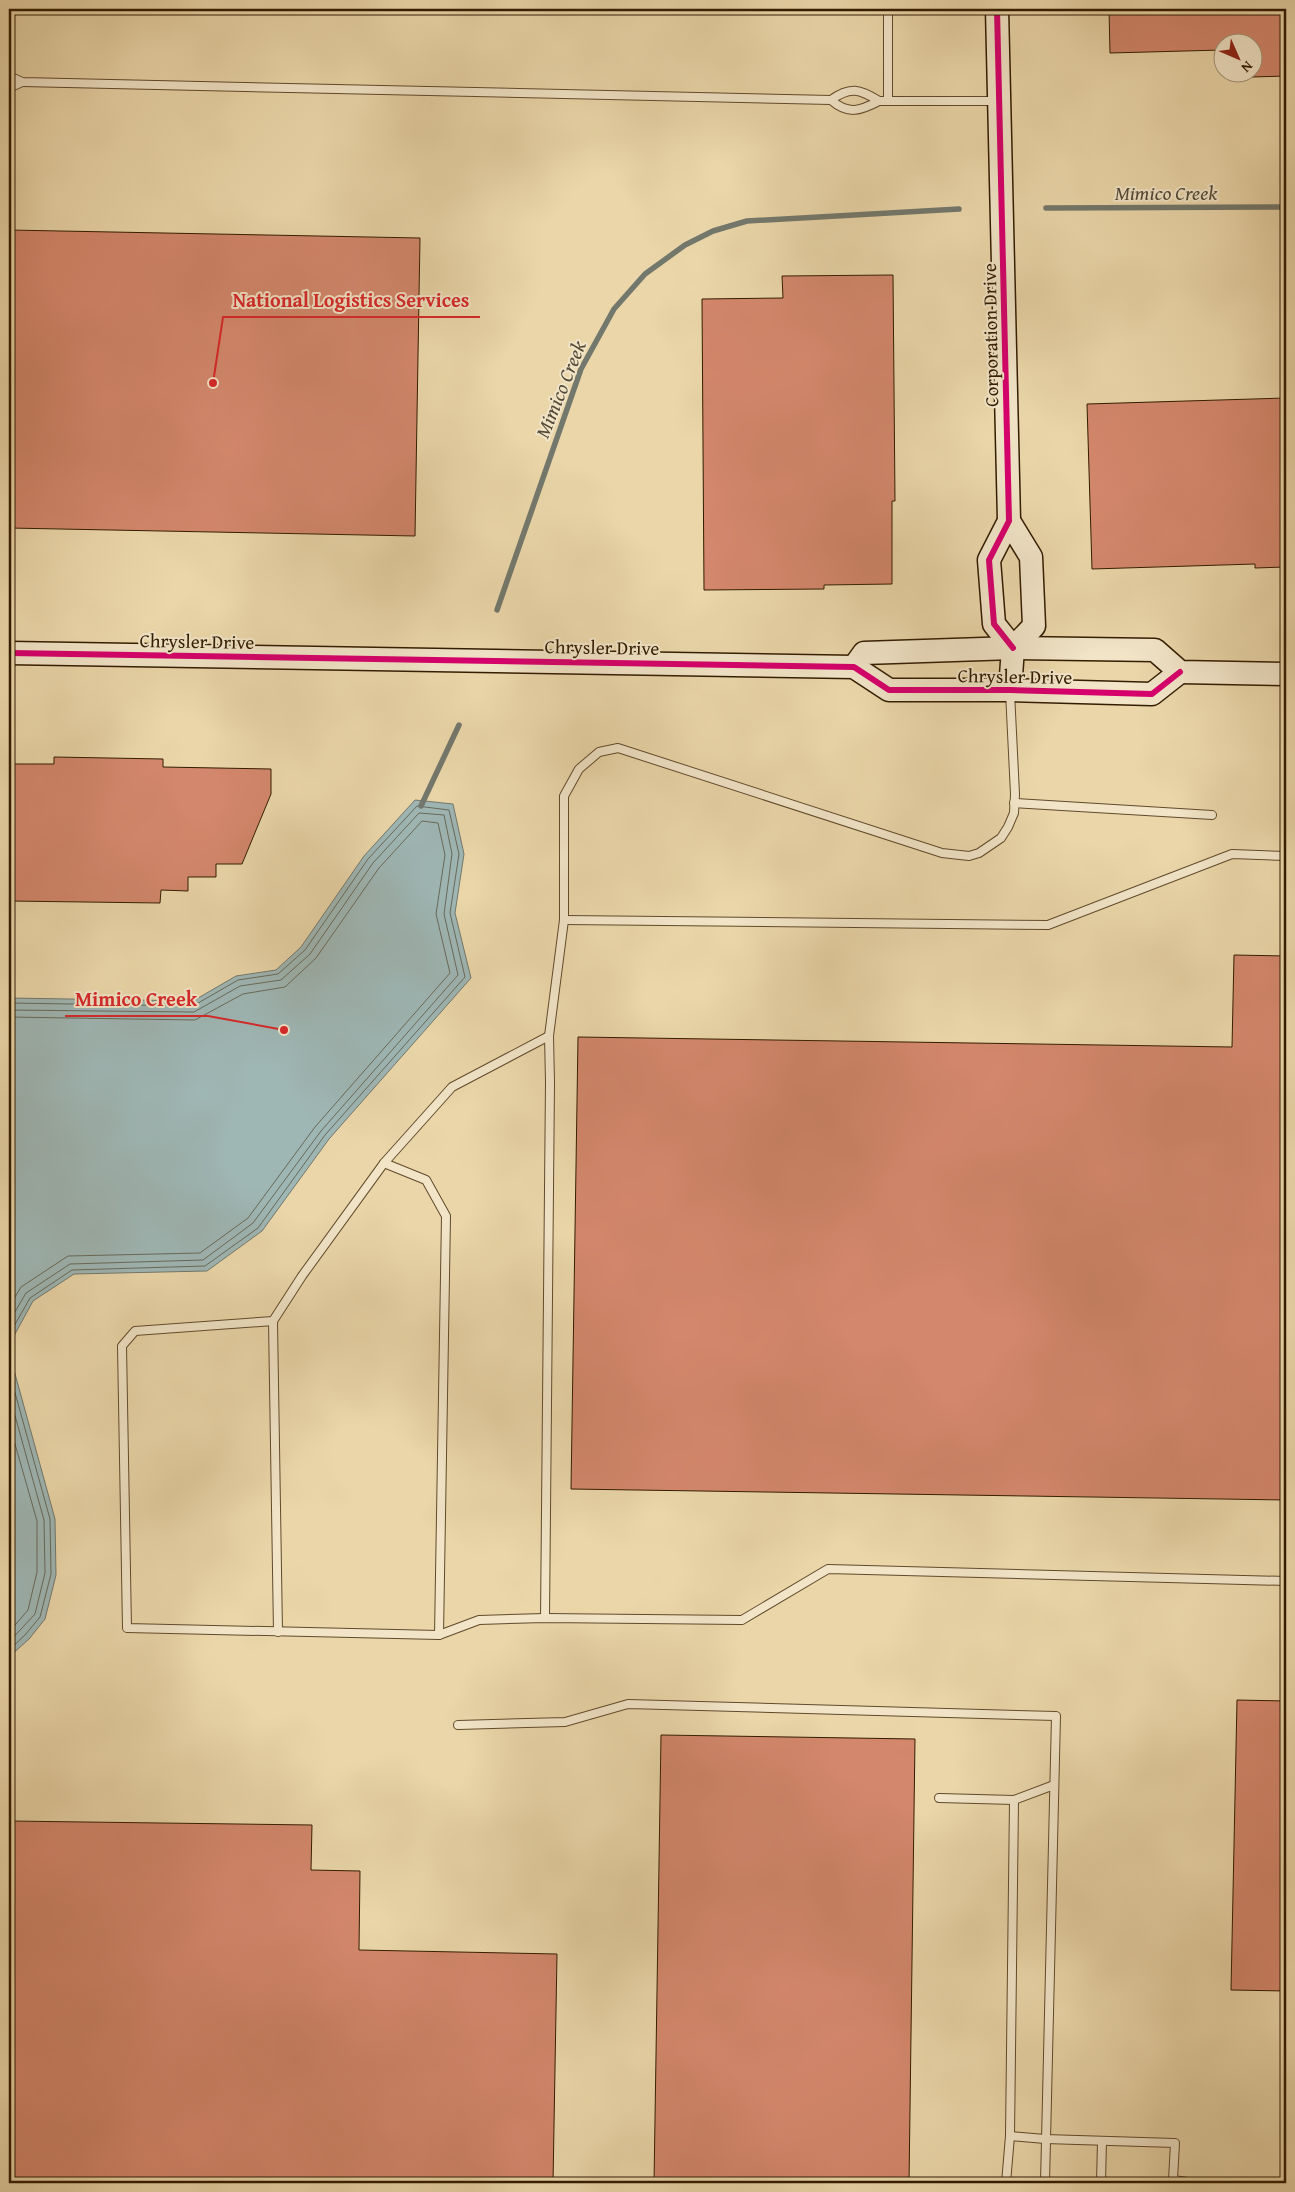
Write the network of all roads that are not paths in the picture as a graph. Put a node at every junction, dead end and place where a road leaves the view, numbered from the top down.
1 (997, 9) edge
2 (888, 14) dead end
3 (9, 76) edge
4 (22, 82) junction
5 (9, 88) edge
6 (831, 100) junction
7 (888, 100) junction
8 (879, 101) junction
9 (999, 101) junction
10 (1009, 521) junction
11 (1013, 648) junction
12 (9, 653) edge
13 (854, 667) junction
14 (1180, 672) junction
15 (1286, 674) edge
16 (1010, 690) junction
17 (1014, 803) junction
18 (1212, 814) dead end
19 (1286, 856) edge
20 (564, 920) junction
21 (549, 1036) junction
22 (384, 1163) junction
23 (273, 1321) junction
24 (1286, 1581) edge
25 (545, 1618) junction
26 (278, 1632) junction
27 (439, 1635) junction
28 (458, 1725) dead end
29 (1054, 1786) junction
30 (939, 1798) dead end
31 (1014, 1800) junction
32 (1010, 2136) junction
33 (1045, 2139) junction
34 (1102, 2141) junction
35 (1006, 2183) edge
36 (1045, 2183) edge
37 (1101, 2183) edge
38 (1195, 2183) edge

1 - 9 street, Corporation Drive
2 - 7 lane
3 - 4 lane
4 - 5 lane
4 - 6 lane
6 - 8 lane
6 - 8 lane
7 - 8 lane
7 - 9 lane
9 - 10 street, Corporation Drive
10 - 11 street, Corporation Drive
10 - 11 street
11 - 13 street, Chrysler Drive
11 - 14 street, Chrysler Drive
11 - 16 street
12 - 13 street, Chrysler Drive
13 - 16 street, Chrysler Drive
14 - 15 street
14 - 16 street, Chrysler Drive
16 - 17 lane
17 - 18 lane
17 - 20 lane
19 - 20 lane
20 - 21 lane
21 - 22 lane
21 - 25 lane
22 - 23 lane
22 - 27 lane
23 - 26 lane
23 - 26 lane
24 - 25 lane
25 - 27 lane
26 - 27 lane
28 - 29 lane
29 - 31 lane
29 - 33 lane
30 - 31 lane
31 - 32 lane
32 - 33 lane
32 - 35 lane
33 - 34 lane
33 - 36 lane
34 - 37 lane
34 - 38 lane

